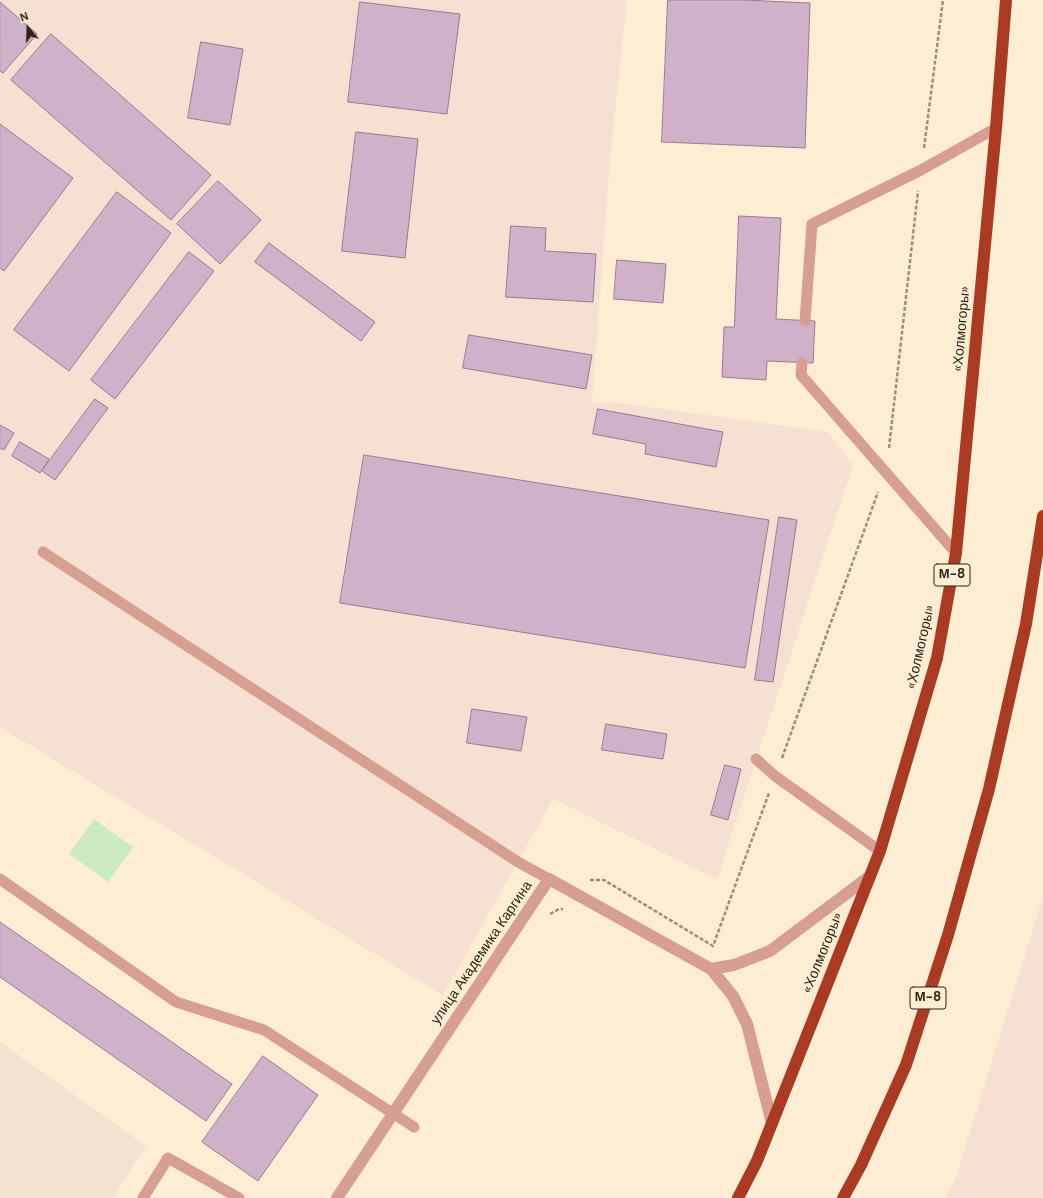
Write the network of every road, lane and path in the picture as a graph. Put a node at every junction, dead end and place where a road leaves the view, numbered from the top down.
1 (943, 0) edge
2 (1006, 0) edge
3 (996, 128) junction
4 (921, 170) junction
5 (805, 321) dead end
6 (802, 362) dead end
7 (886, 471) junction
8 (1043, 516) edge
9 (43, 552) dead end
10 (956, 553) junction
11 (756, 758) dead end
12 (775, 776) junction
13 (880, 851) junction
14 (870, 876) junction
15 (0, 879) edge
16 (549, 879) junction
17 (566, 910) dead end
18 (547, 915) dead end
19 (713, 946) dead end
20 (711, 969) junction
21 (393, 1114) junction
22 (772, 1123) junction
23 (414, 1126) dead end
24 (143, 1198) edge
25 (239, 1198) edge
26 (337, 1198) edge
27 (738, 1198) edge
28 (843, 1198) edge

1 - 4 path
2 - 3 highway, «Холмогоры» / М-8
3 - 4 lane
3 - 10 highway, «Холмогоры» / М-8
4 - 5 lane
4 - 7 path
6 - 7 lane
7 - 10 lane
7 - 12 path
8 - 28 highway, М-8
9 - 16 lane
10 - 13 highway, «Холмогоры» / М-8
11 - 12 lane
12 - 13 lane
12 - 19 path
13 - 14 highway, «Холмогоры» / М-8
14 - 20 street
14 - 22 highway, «Холмогоры» / М-8
15 - 21 lane
16 - 20 street, улица Академика Каргина
16 - 21 street, улица Академика Каргина
17 - 18 path
20 - 22 street, улица Академика Каргина
21 - 23 lane
21 - 26 street, улица Академика Каргина
22 - 27 highway, «Холмогоры» / М-8
24 - 25 lane

